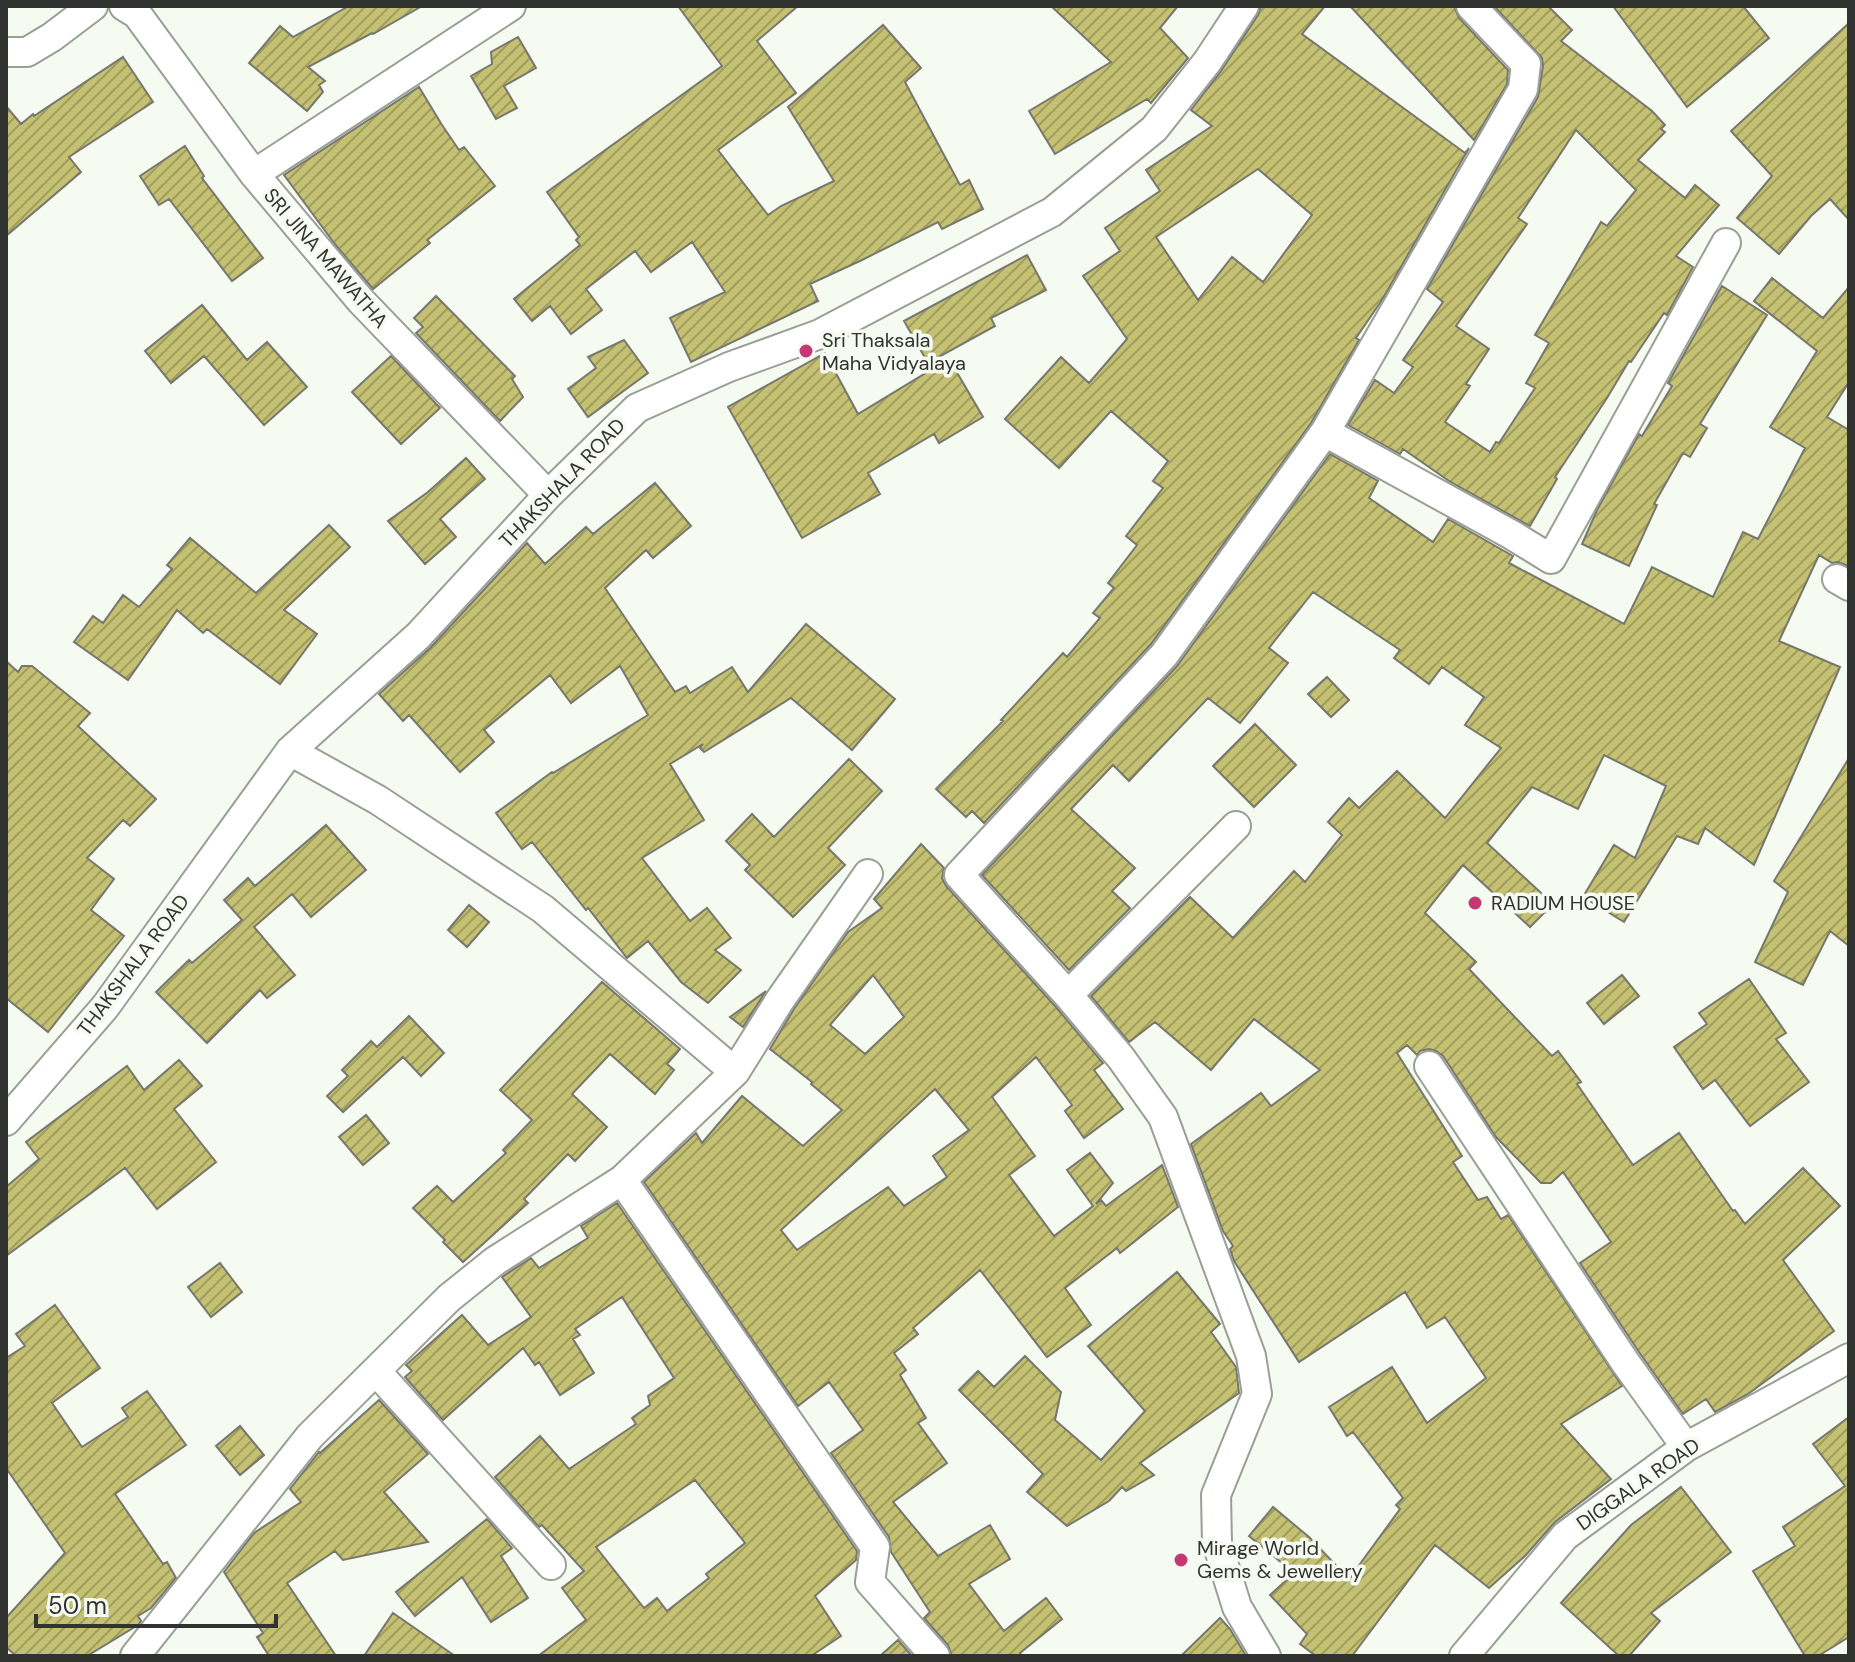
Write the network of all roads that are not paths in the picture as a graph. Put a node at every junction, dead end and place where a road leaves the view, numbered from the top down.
1 (93, 6) edge
2 (124, 6) edge
3 (511, 6) edge
4 (1244, 6) edge
5 (1471, 6) edge
6 (6, 52) edge
7 (254, 174) junction
8 (1726, 243) dead end
9 (1325, 432) junction
10 (548, 495) junction
11 (290, 751) junction
12 (1236, 826) dead end
13 (868, 874) dead end
14 (1068, 995) junction
15 (1429, 1066) dead end
16 (735, 1072) junction
17 (6, 1121) edge
18 (622, 1180) junction
19 (1849, 1358) edge
20 (376, 1371) junction
21 (1686, 1447) junction
22 (551, 1565) dead end
23 (135, 1656) edge
24 (935, 1656) edge
25 (1266, 1656) edge
26 (1464, 1656) edge

1 - 6 street
2 - 7 street, SRI JINA MAWATHA
3 - 7 street
4 - 10 street, THAKSHALA ROAD
5 - 9 street
7 - 10 street, SRI JINA MAWATHA
8 - 9 street
9 - 14 street
10 - 11 street, THAKSHALA ROAD
11 - 16 street
11 - 17 street, THAKSHALA ROAD
12 - 14 street
13 - 16 street
14 - 25 street
15 - 21 street
16 - 18 street
18 - 20 street
18 - 24 street
19 - 21 street, DIGGALA ROAD
20 - 22 street
20 - 23 street
21 - 26 street, DIGGALA ROAD

